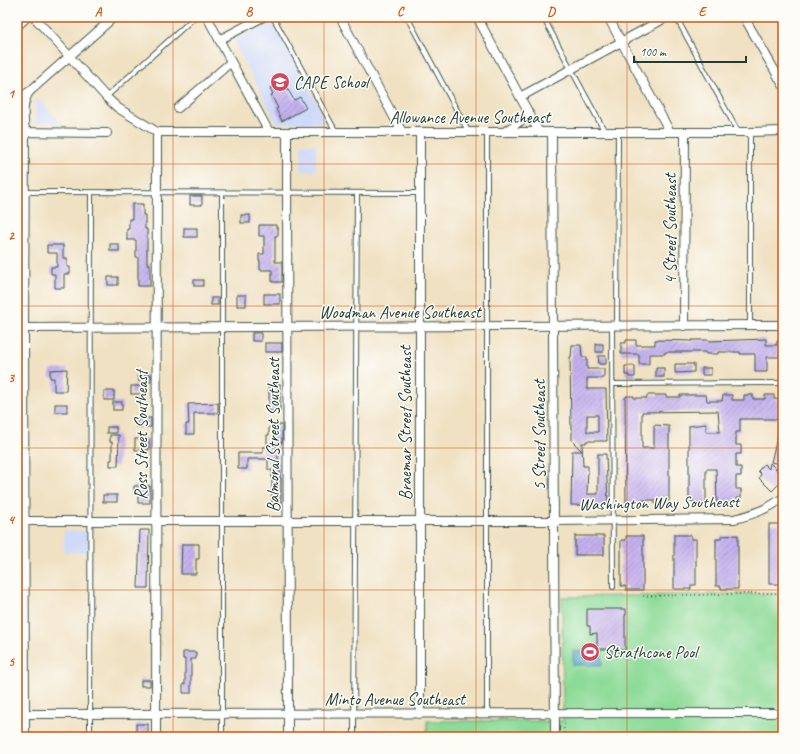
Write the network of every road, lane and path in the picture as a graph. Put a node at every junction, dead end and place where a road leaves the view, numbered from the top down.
1 (30, 17) edge
2 (34, 17) edge
3 (114, 17) edge
4 (195, 17) edge
5 (207, 17) edge
6 (263, 17) edge
7 (274, 17) edge
8 (340, 17) edge
9 (407, 17) edge
10 (477, 17) edge
11 (543, 17) edge
12 (608, 17) edge
13 (667, 17) edge
14 (676, 17) edge
15 (744, 17) edge
16 (17, 29) edge
17 (219, 40) junction
18 (622, 42) junction
19 (70, 56) junction
20 (231, 62) junction
21 (571, 69) junction
22 (783, 85) edge
23 (28, 92) junction
24 (106, 97) junction
25 (520, 97) junction
26 (17, 99) edge
27 (178, 108) dead end
28 (530, 115) junction
29 (783, 131) edge
30 (21, 132) edge
31 (157, 132) junction
32 (270, 132) junction
33 (288, 132) junction
34 (336, 132) junction
35 (402, 132) junction
36 (420, 132) junction
37 (469, 132) junction
38 (487, 132) junction
39 (504, 132) junction
40 (539, 132) junction
41 (552, 132) junction
42 (605, 132) junction
43 (618, 132) junction
44 (670, 132) junction
45 (685, 132) junction
46 (738, 132) junction
47 (750, 132) junction
48 (107, 133) dead end
49 (21, 192) edge
50 (91, 193) junction
51 (157, 193) junction
52 (222, 193) junction
53 (288, 193) junction
54 (357, 193) junction
55 (420, 193) junction
56 (783, 325) edge
57 (487, 326) junction
58 (553, 326) junction
59 (615, 326) junction
60 (684, 326) junction
61 (750, 326) junction
62 (91, 327) junction
63 (156, 327) junction
64 (222, 327) junction
65 (288, 327) junction
66 (356, 327) junction
67 (420, 327) junction
68 (20, 328) edge
69 (783, 383) edge
70 (612, 384) junction
71 (783, 498) edge
72 (613, 520) junction
73 (21, 521) edge
74 (91, 521) junction
75 (156, 521) junction
76 (222, 521) junction
77 (288, 521) junction
78 (355, 521) junction
79 (420, 521) junction
80 (487, 521) junction
81 (554, 521) junction
82 (614, 587) dead end
83 (783, 593) edge
84 (643, 596) dead end
85 (555, 713) junction
86 (564, 713) junction
87 (773, 713) dead end
88 (21, 714) edge
89 (90, 714) junction
90 (156, 714) junction
91 (222, 714) junction
92 (288, 714) junction
93 (355, 714) junction
94 (420, 714) junction
95 (487, 714) junction
96 (25, 737) edge
97 (90, 737) edge
98 (156, 737) edge
99 (222, 737) edge
100 (288, 737) edge
101 (354, 737) edge
102 (555, 737) edge
103 (564, 737) edge

1 - 16 lane
2 - 19 street
3 - 19 street
4 - 24 lane
5 - 17 street
6 - 17 street
7 - 34 lane
8 - 35 street
9 - 37 lane
10 - 25 street
11 - 21 lane
12 - 18 street
13 - 18 street
14 - 46 lane
15 - 22 street
17 - 20 street
18 - 21 street
18 - 44 street
19 - 23 street
19 - 24 street
20 - 27 street
20 - 32 street
21 - 25 street
21 - 42 lane
23 - 26 street
23 - 30 street
24 - 31 street
25 - 28 street
28 - 39 street
28 - 40 street
29 - 47 street, Allowance Avenue Southeast
30 - 48 street
30 - 49 street
31 - 32 street, Allowance Avenue Southeast
31 - 51 street, Ross Street Southeast
32 - 33 street, Allowance Avenue Southeast
33 - 34 street, Allowance Avenue Southeast
33 - 53 street, Balmoral Street Southeast
34 - 35 street, Allowance Avenue Southeast
35 - 36 street, Allowance Avenue Southeast
36 - 37 street, Allowance Avenue Southeast
36 - 55 street, Braemar Street Southeast
37 - 38 street, Allowance Avenue Southeast
38 - 39 street, Allowance Avenue Southeast
38 - 57 lane
39 - 40 street, Allowance Avenue Southeast
40 - 41 street, Allowance Avenue Southeast
41 - 42 street, Allowance Avenue Southeast
41 - 58 street, 5 Street Southeast
42 - 43 street, Allowance Avenue Southeast
43 - 44 street, Allowance Avenue Southeast
43 - 59 lane
44 - 45 street, Allowance Avenue Southeast
45 - 46 street, Allowance Avenue Southeast
45 - 60 street, 4 Street Southeast
46 - 47 street, Allowance Avenue Southeast
47 - 61 lane
49 - 50 lane
49 - 68 street
50 - 51 lane
50 - 62 lane
51 - 52 lane
51 - 63 street, Ross Street Southeast
52 - 53 lane
52 - 64 lane
53 - 54 lane
53 - 65 street, Balmoral Street Southeast
54 - 55 lane
54 - 66 lane
55 - 67 street, Braemar Street Southeast
56 - 61 street, Woodman Avenue Southeast
57 - 58 street, Woodman Avenue Southeast
57 - 67 street, Woodman Avenue Southeast
57 - 80 lane
58 - 59 street, Woodman Avenue Southeast
58 - 81 street, 5 Street Southeast
59 - 60 street, Woodman Avenue Southeast
59 - 70 lane
60 - 61 street, Woodman Avenue Southeast
62 - 63 street, Woodman Avenue Southeast
62 - 68 street, Woodman Avenue Southeast
62 - 74 lane
63 - 64 street, Woodman Avenue Southeast
63 - 75 street, Ross Street Southeast
64 - 65 street, Woodman Avenue Southeast
64 - 76 lane
65 - 66 street, Woodman Avenue Southeast
65 - 77 street, Balmoral Street Southeast
66 - 67 street, Woodman Avenue Southeast
66 - 78 lane
67 - 79 street, Braemar Street Southeast
68 - 73 street
69 - 70 lane
70 - 72 lane
71 - 72 street, Washington Way Southeast
72 - 81 street, Washington Way Southeast
72 - 82 lane
73 - 74 street, Washington Way Southeast
73 - 88 street
74 - 75 street, Washington Way Southeast
74 - 89 lane
75 - 76 street, Washington Way Southeast
75 - 90 street, Ross Street Southeast
76 - 77 street, Washington Way Southeast
76 - 91 lane
77 - 78 street, Washington Way Southeast
77 - 92 street, Balmoral Street Southeast
78 - 79 street, Washington Way Southeast
78 - 93 lane
79 - 80 street, Washington Way Southeast
79 - 94 street, Braemar Street Southeast
80 - 81 street, Washington Way Southeast
80 - 95 lane
81 - 85 street, 5 Street Southeast
83 - 84 path
85 - 86 street, Minto Avenue Southeast
85 - 95 street, Minto Avenue Southeast
85 - 102 street, 5 Street Southeast
86 - 87 street, Minto Avenue Southeast
86 - 103 path
88 - 89 street, Minto Avenue Southeast
88 - 96 street
89 - 90 street, Minto Avenue Southeast
89 - 97 lane
90 - 91 street, Minto Avenue Southeast
90 - 98 street, Ross Street Southeast
91 - 92 street, Minto Avenue Southeast
91 - 99 lane
92 - 93 street, Minto Avenue Southeast
92 - 100 street, Balmoral Street Southeast
93 - 94 street, Minto Avenue Southeast
93 - 101 lane
94 - 95 street, Minto Avenue Southeast

